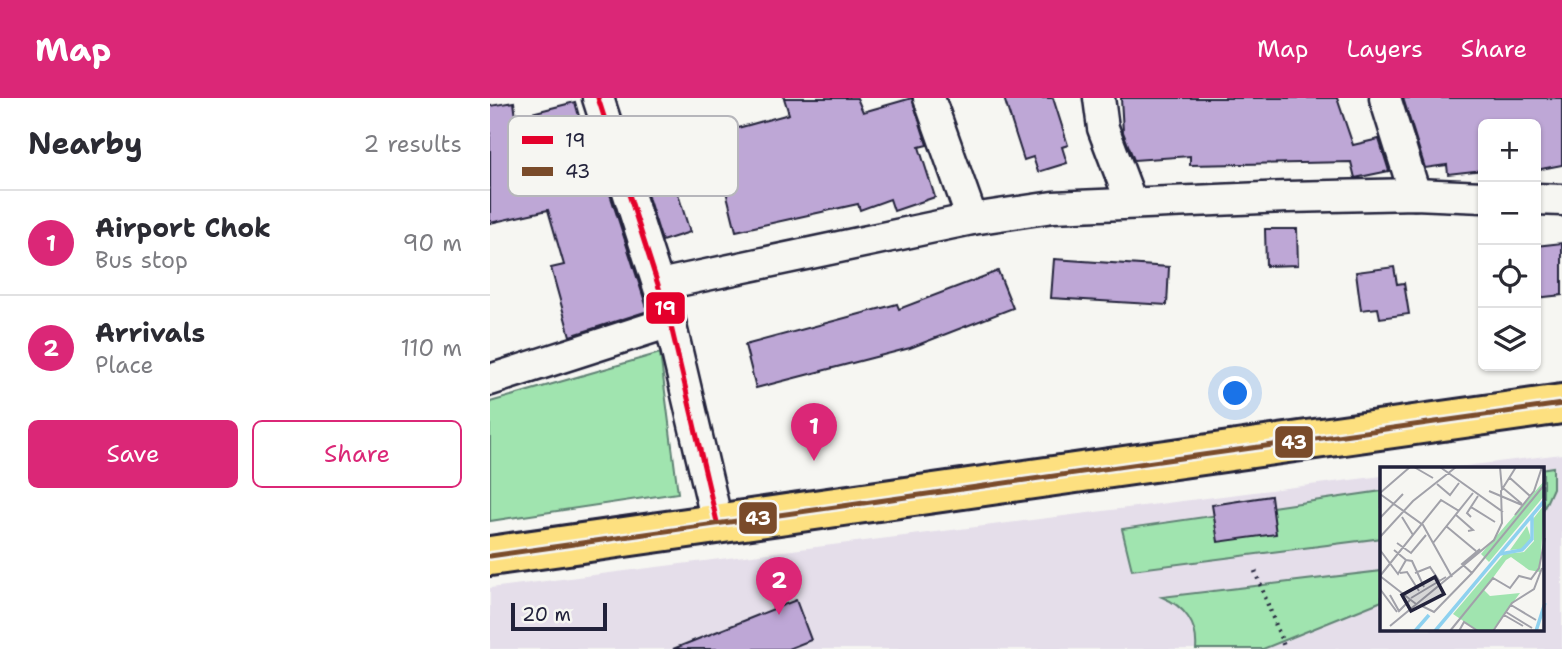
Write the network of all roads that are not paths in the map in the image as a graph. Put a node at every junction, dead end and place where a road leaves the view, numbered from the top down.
1 (598, 98) edge
2 (929, 98) edge
3 (1099, 98) edge
4 (1385, 98) edge
5 (604, 116) edge
6 (1415, 194) junction
7 (630, 196) edge
8 (1478, 197) edge
9 (1541, 199) edge
10 (1562, 200) edge
11 (1131, 202) junction
12 (972, 219) junction
13 (659, 285) junction
14 (670, 322) junction
15 (490, 380) edge
16 (1562, 404) edge
17 (717, 522) junction
18 (490, 556) edge

1 - 5 street
2 - 12 street
3 - 11 street
4 - 6 street
6 - 8 street
6 - 11 street
7 - 13 street
9 - 10 street
11 - 12 street
12 - 13 street
13 - 14 street
14 - 15 street
14 - 17 street
16 - 17 highway
17 - 18 highway

